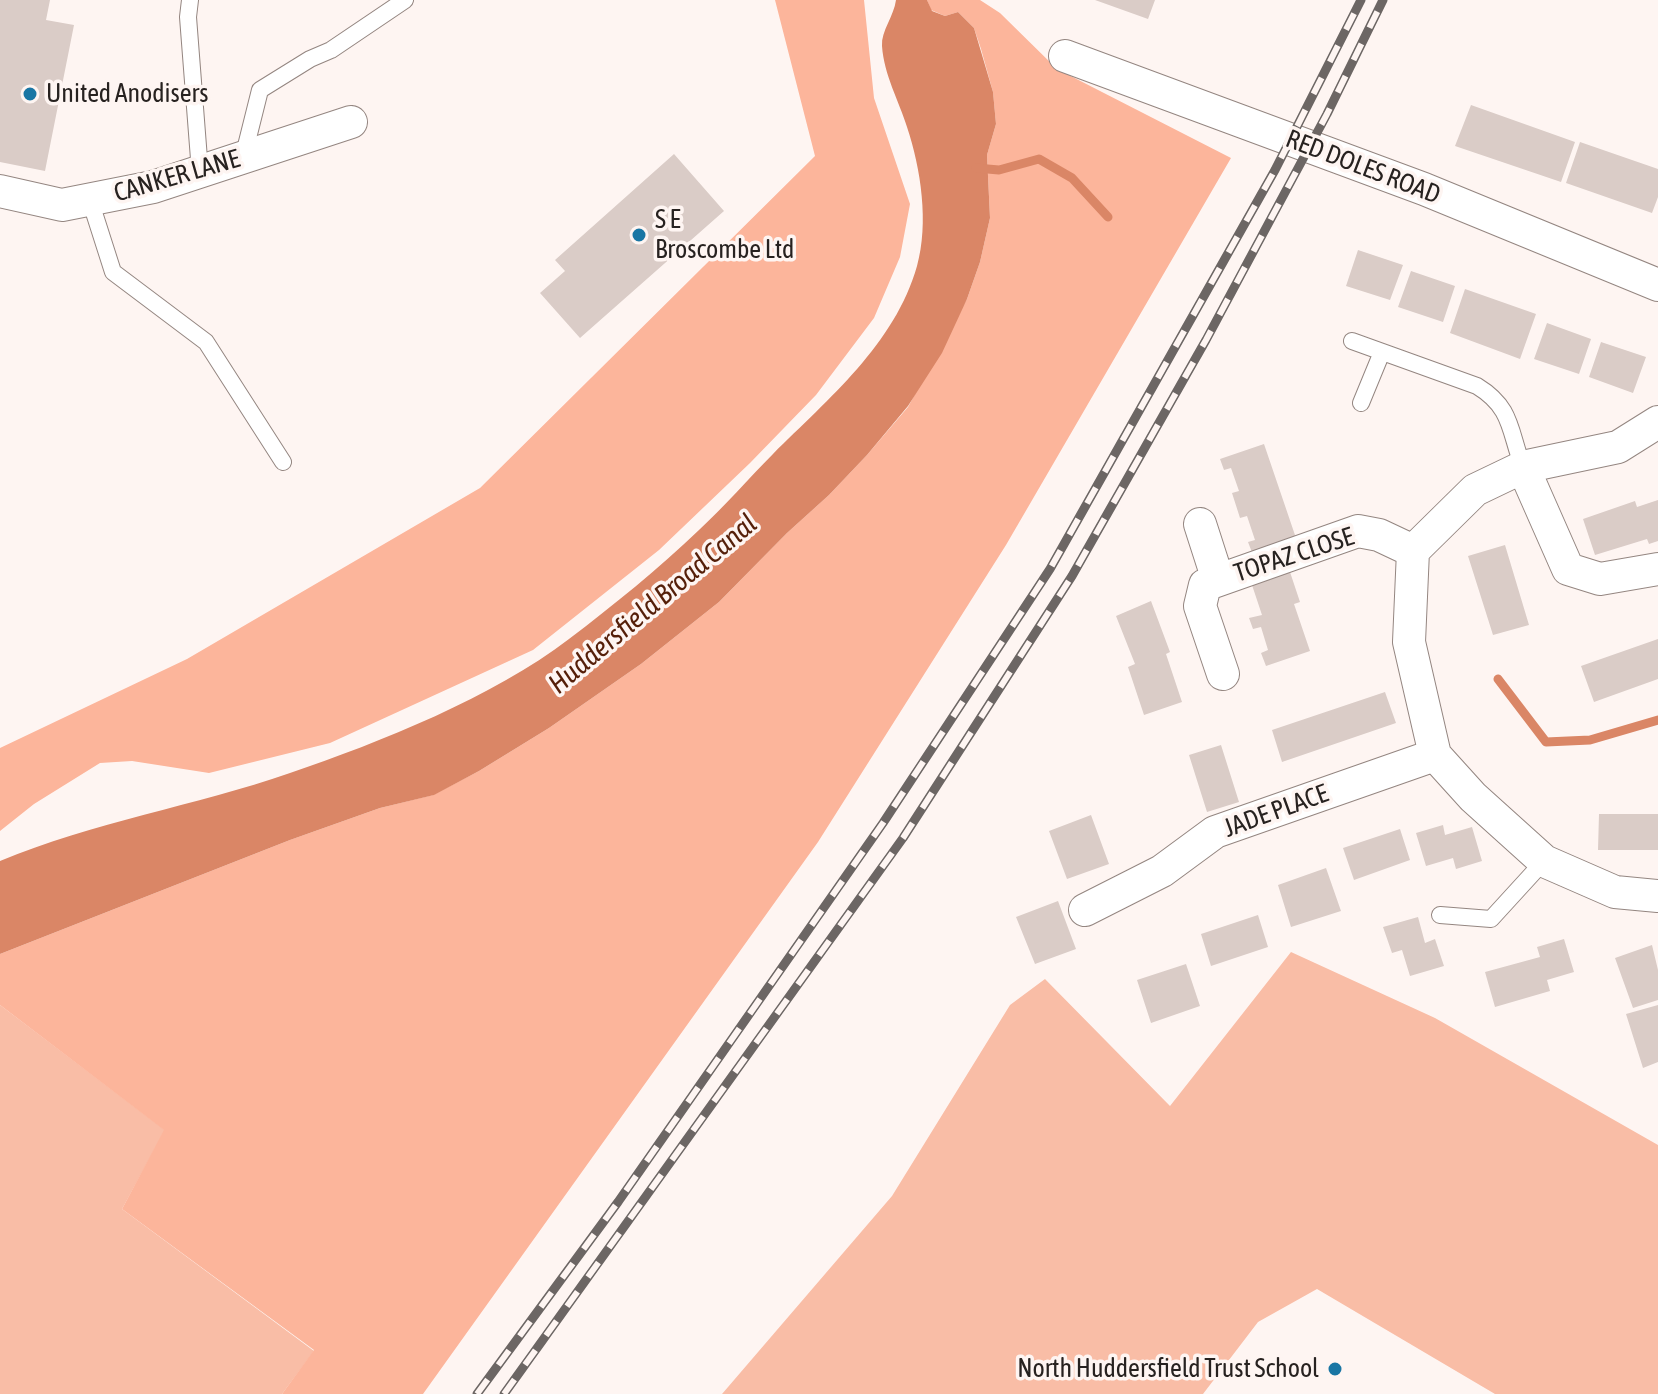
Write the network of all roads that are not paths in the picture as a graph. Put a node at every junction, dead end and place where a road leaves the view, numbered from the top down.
1 (190, 0) edge
2 (405, 0) edge
3 (1065, 56) dead end
4 (351, 122) dead end
5 (243, 158) junction
6 (200, 172) junction
7 (0, 191) edge
8 (90, 200) junction
9 (1658, 285) edge
10 (1352, 341) dead end
11 (1382, 352) junction
12 (1361, 403) dead end
13 (1658, 422) edge
14 (283, 462) dead end
15 (1523, 467) junction
16 (1200, 524) dead end
17 (1413, 551) junction
18 (1658, 569) edge
19 (1218, 580) junction
20 (1223, 674) dead end
21 (1435, 755) junction
22 (1544, 861) junction
23 (1658, 896) edge
24 (1085, 910) dead end
25 (1440, 915) dead end

1 - 6 lane
2 - 5 lane
3 - 9 street, RED DOLES ROAD
4 - 5 street, CANKER LANE
5 - 6 street, CANKER LANE
6 - 8 street, CANKER LANE
7 - 8 street, CANKER LANE
8 - 14 lane
10 - 11 lane
11 - 12 lane
11 - 15 lane
13 - 15 street
15 - 17 street
15 - 18 street
16 - 19 street, TOPAZ CLOSE
17 - 19 street, TOPAZ CLOSE
17 - 21 street
19 - 20 street, TOPAZ CLOSE
21 - 22 street
21 - 24 street, JADE PLACE
22 - 23 street
22 - 25 lane

